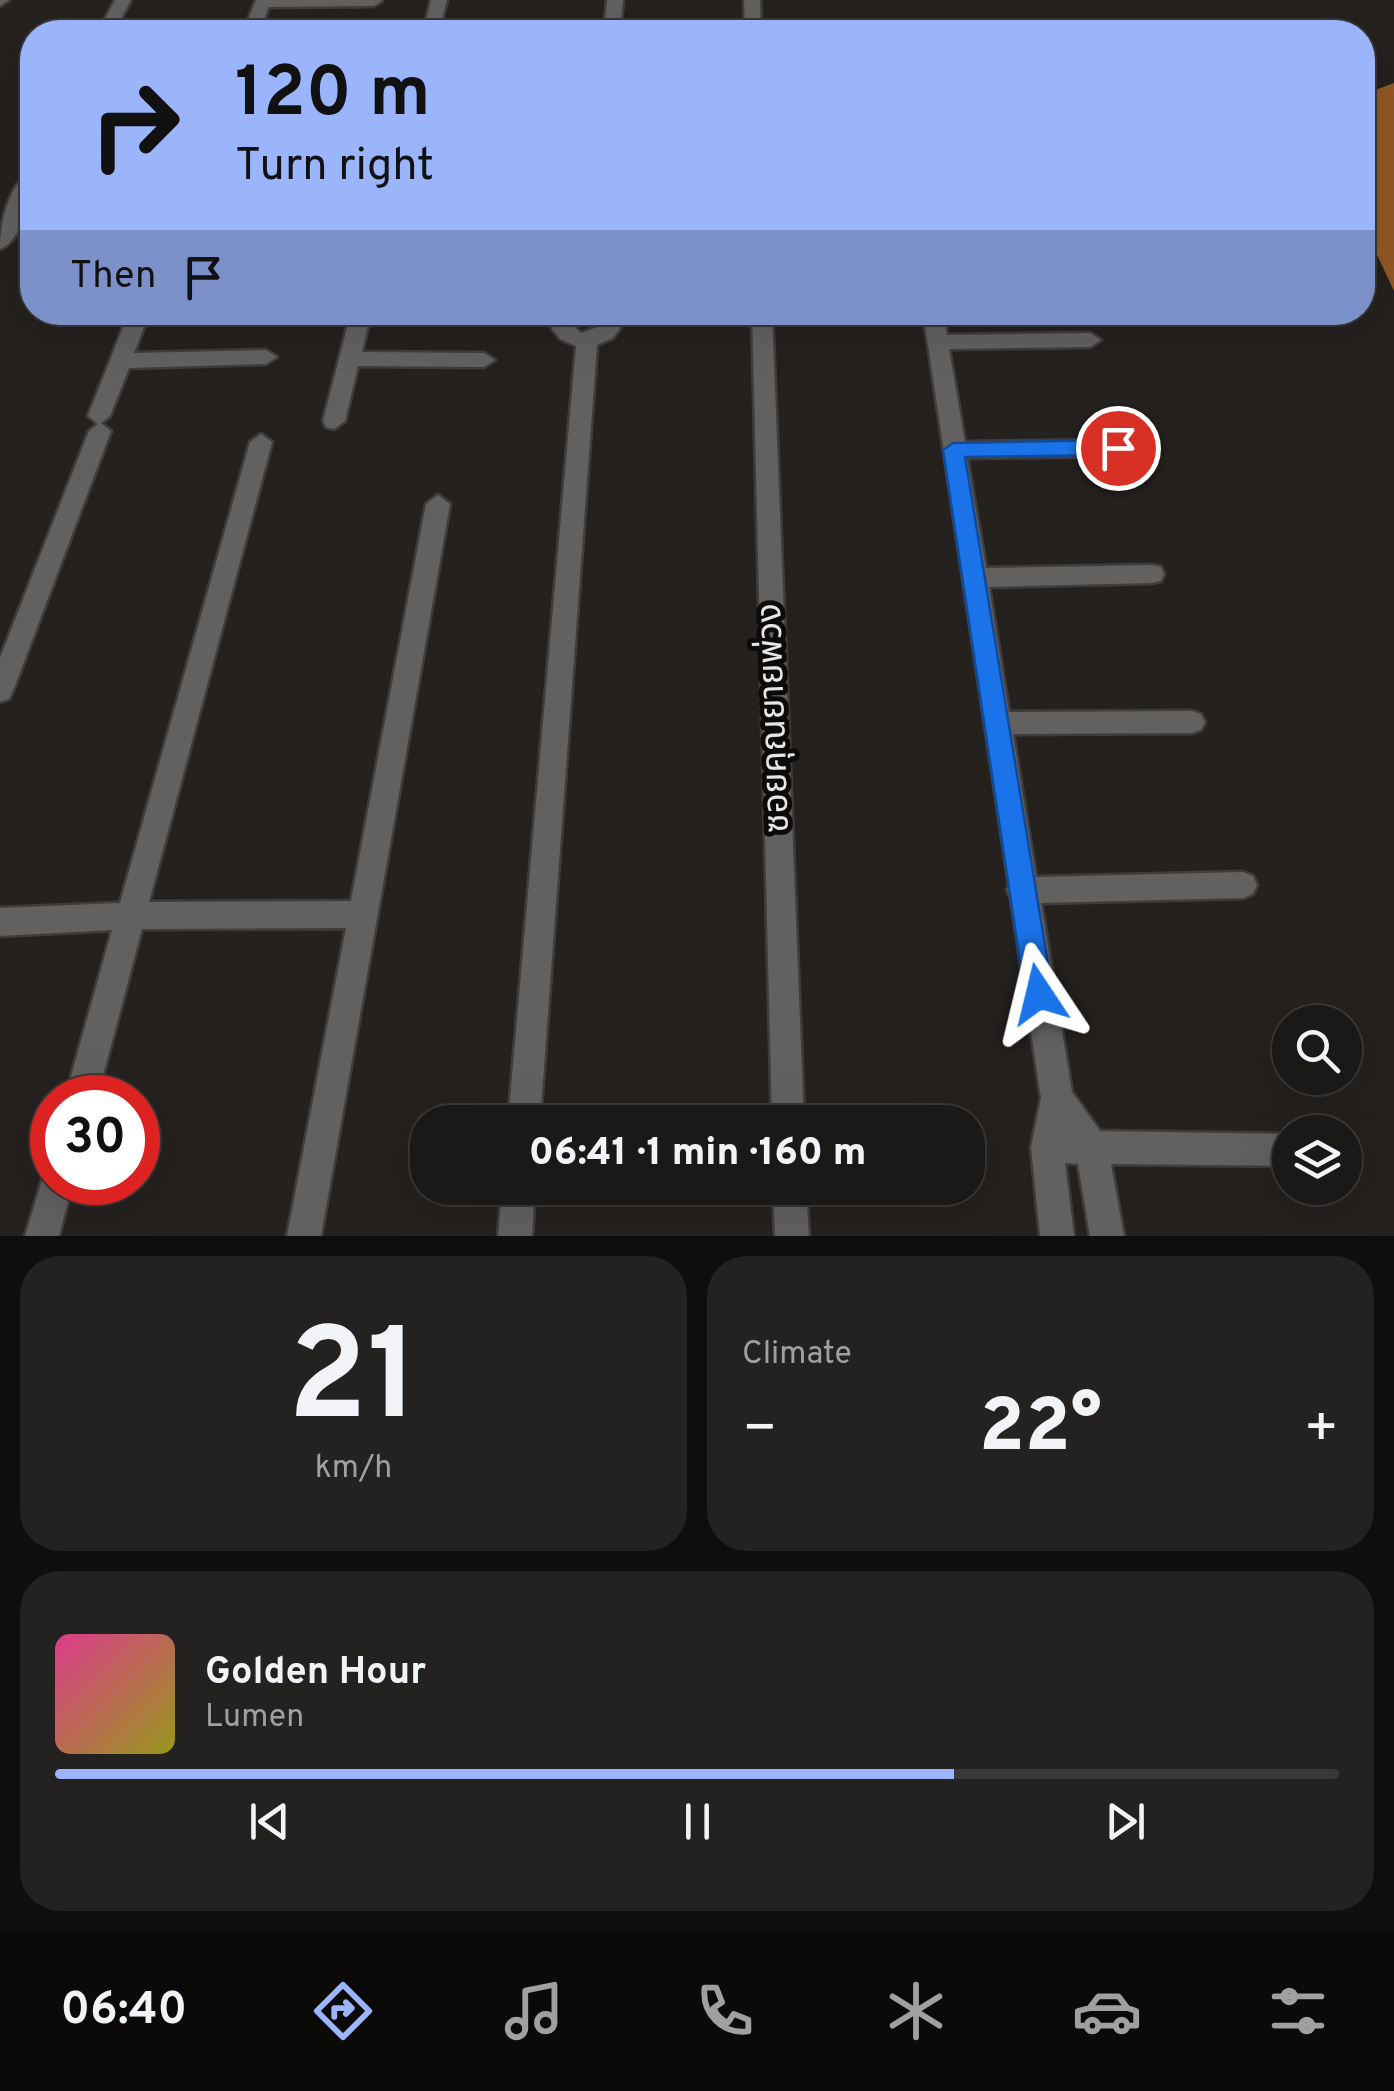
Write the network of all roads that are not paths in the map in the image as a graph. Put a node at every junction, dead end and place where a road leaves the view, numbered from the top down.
1 (264, 1) edge
2 (374, 1) edge
3 (20, 202) edge
4 (0, 243) edge
5 (135, 325) edge
6 (358, 325) edge
7 (562, 325) edge
8 (610, 325) edge
9 (762, 325) edge
10 (934, 325) edge
11 (1090, 340) dead end
12 (587, 341) junction
13 (936, 342) junction
14 (266, 357) dead end
15 (350, 359) junction
16 (484, 360) dead end
17 (121, 361) junction
18 (334, 422) dead end
19 (260, 442) dead end
20 (1118, 448) dead end
21 (953, 450) junction
22 (438, 504) dead end
23 (1152, 574) dead end
24 (974, 578) junction
25 (0, 691) edge
26 (1192, 722) dead end
27 (996, 723) junction
28 (1244, 885) dead end
29 (1022, 890) junction
30 (363, 914) junction
31 (132, 916) junction
32 (0, 922) edge
33 (87, 1075) edge
34 (1057, 1098) junction
35 (525, 1105) edge
36 (787, 1105) edge
37 (1047, 1147) junction
38 (1092, 1148) junction
39 (1272, 1150) edge
40 (51, 1205) edge
41 (518, 1205) edge
42 (791, 1205) edge
43 (42, 1236) edge
44 (304, 1236) edge
45 (515, 1236) edge
46 (792, 1236) edge
47 (1056, 1236) edge
48 (1108, 1236) edge

1 - 2 street
3 - 4 street
5 - 17 street
6 - 15 street
7 - 12 street
8 - 12 street
9 - 36 street, ซอยคุณยายพ่วง
10 - 13 street
11 - 13 street
12 - 35 street
13 - 21 street
14 - 17 street
15 - 16 street
15 - 18 street
17 - 25 street
19 - 31 street
20 - 21 street
21 - 24 street
22 - 30 street
23 - 24 street
24 - 27 street
26 - 27 street
27 - 29 street
28 - 29 street
29 - 34 street
30 - 31 street
30 - 44 street
31 - 32 street
31 - 33 street
34 - 37 street
34 - 38 street
37 - 38 street
37 - 47 street
38 - 39 street
38 - 48 street
40 - 43 street
41 - 45 street
42 - 46 street

